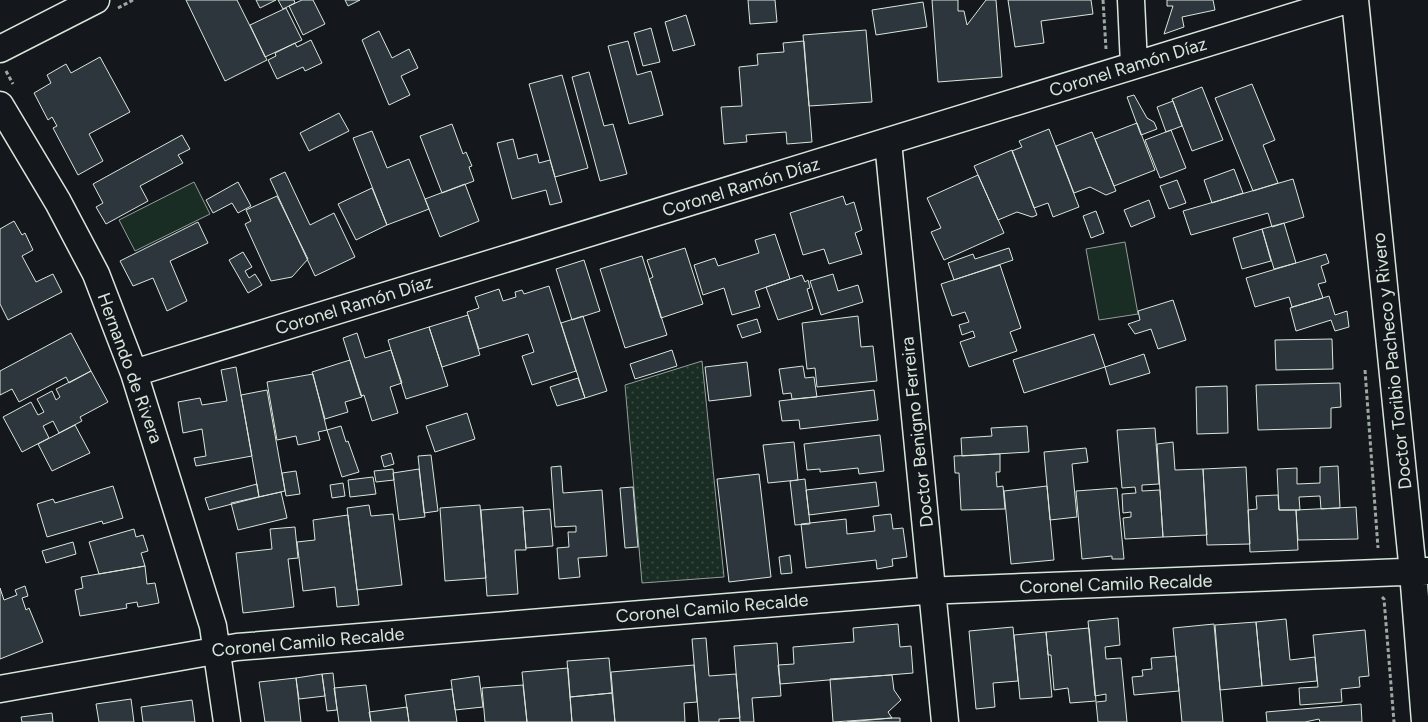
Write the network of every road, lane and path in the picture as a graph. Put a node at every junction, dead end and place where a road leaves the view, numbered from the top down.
1 (96, 0) edge
2 (1103, 0) edge
3 (1130, 0) edge
4 (1347, 0) edge
5 (1355, 0) edge
6 (0, 50) edge
7 (1106, 50) dead end
8 (1134, 65) junction
9 (0, 105) edge
10 (888, 142) junction
11 (134, 372) junction
12 (1421, 571) edge
13 (933, 591) junction
14 (1384, 599) dead end
15 (217, 650) junction
16 (0, 689) edge
17 (227, 722) edge
18 (945, 722) edge
19 (1394, 722) edge
20 (1425, 722) edge

1 - 6 street
2 - 7 path
3 - 8 street
4 - 8 street, Coronel Ramón Díaz
5 - 12 street, Doctor Toribio Pacheco y Rivero
8 - 10 street, Coronel Ramón Díaz
9 - 11 street, Hernando de Rivera
10 - 11 street, Coronel Ramón Díaz
10 - 13 street, Doctor Benigno Ferreira
11 - 15 street, Hernando de Rivera
12 - 13 street, Coronel Camilo Recalde
12 - 20 street, Doctor Toribio Pacheco y Rivero
13 - 15 street, Coronel Camilo Recalde
13 - 18 street, Doctor Benigno Ferreira
14 - 19 path
15 - 16 street, Coronel Camilo Recalde
15 - 17 street, Hernando de Rivera

